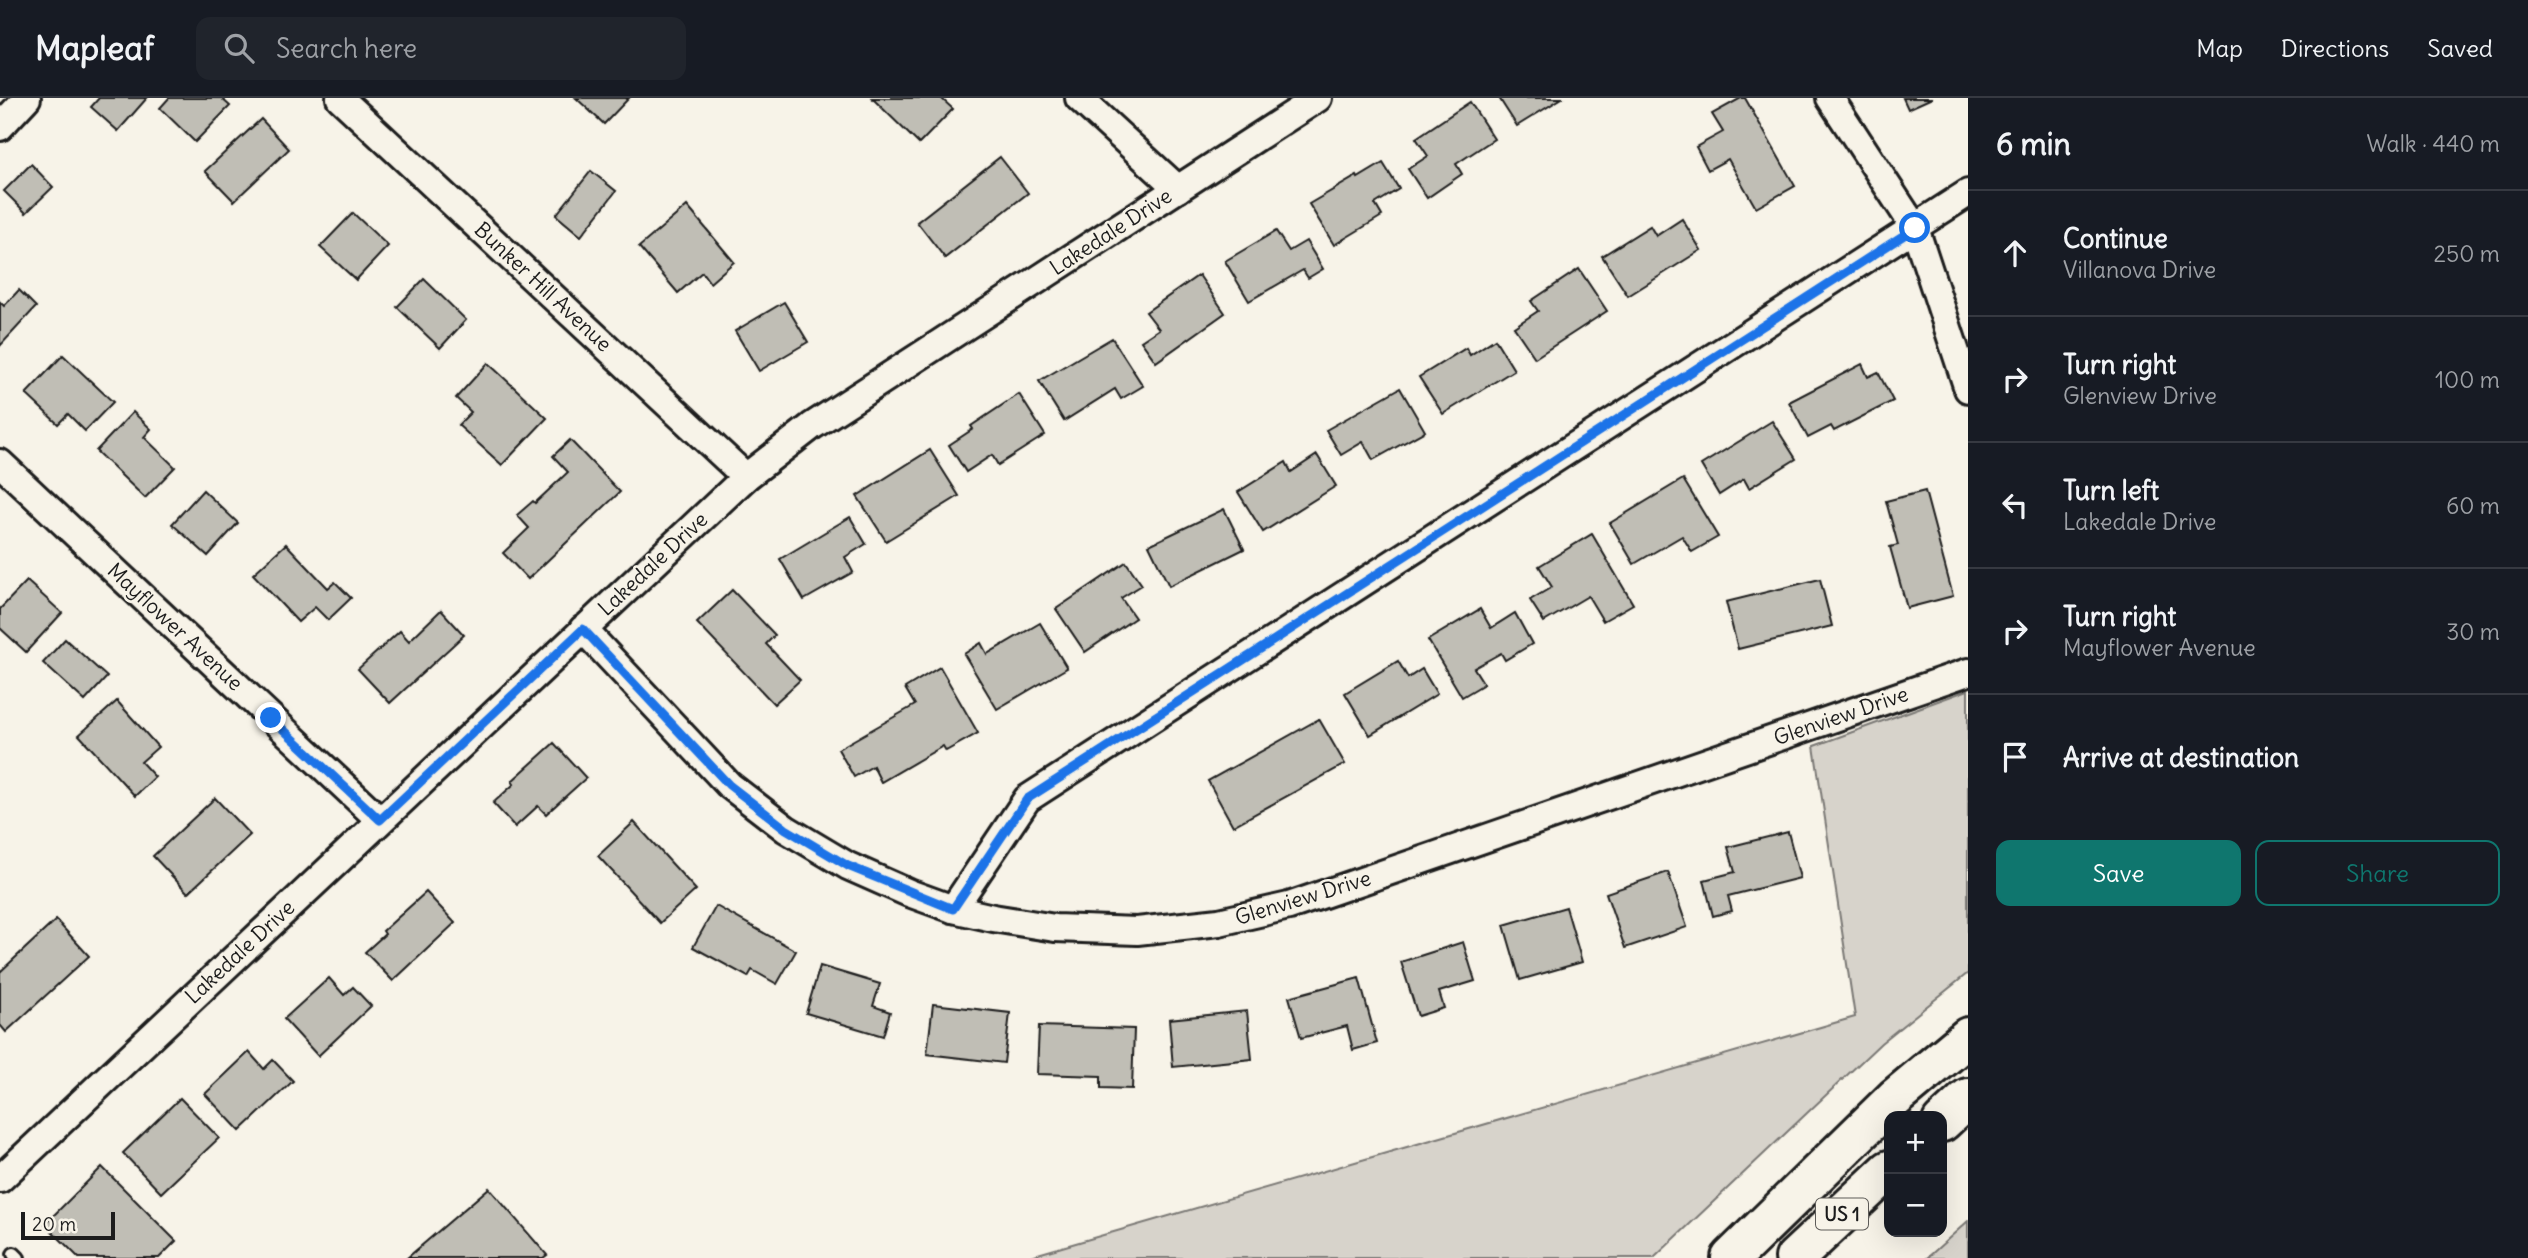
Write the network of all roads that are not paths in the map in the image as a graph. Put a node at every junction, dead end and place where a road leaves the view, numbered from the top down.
1 (27, 98) edge
2 (340, 98) edge
3 (1079, 98) edge
4 (1318, 98) edge
5 (1830, 98) edge
6 (0, 127) edge
7 (1178, 189) junction
8 (1968, 193) edge
9 (1915, 228) junction
10 (1968, 389) edge
11 (0, 463) edge
12 (746, 477) junction
13 (583, 629) junction
14 (1968, 673) edge
15 (380, 820) junction
16 (953, 909) junction
17 (1968, 1037) edge
18 (1968, 1098) edge
19 (1947, 1117) edge
20 (1885, 1174) edge
21 (0, 1179) edge
22 (1731, 1258) edge
23 (1795, 1258) edge

1 - 6 street
2 - 12 street, Bunker Hill Avenue
3 - 7 street
4 - 7 street, Lakedale Drive
5 - 9 street
7 - 12 street, Lakedale Drive
8 - 9 street
9 - 10 street
9 - 16 street
11 - 15 street, Mayflower Avenue
12 - 13 street, Lakedale Drive
13 - 15 street, Lakedale Drive
13 - 16 street, Glenview Drive
14 - 16 street, Glenview Drive
15 - 21 street, Lakedale Drive
17 - 22 highway, US 1
18 - 19 highway
20 - 23 highway, US 1

